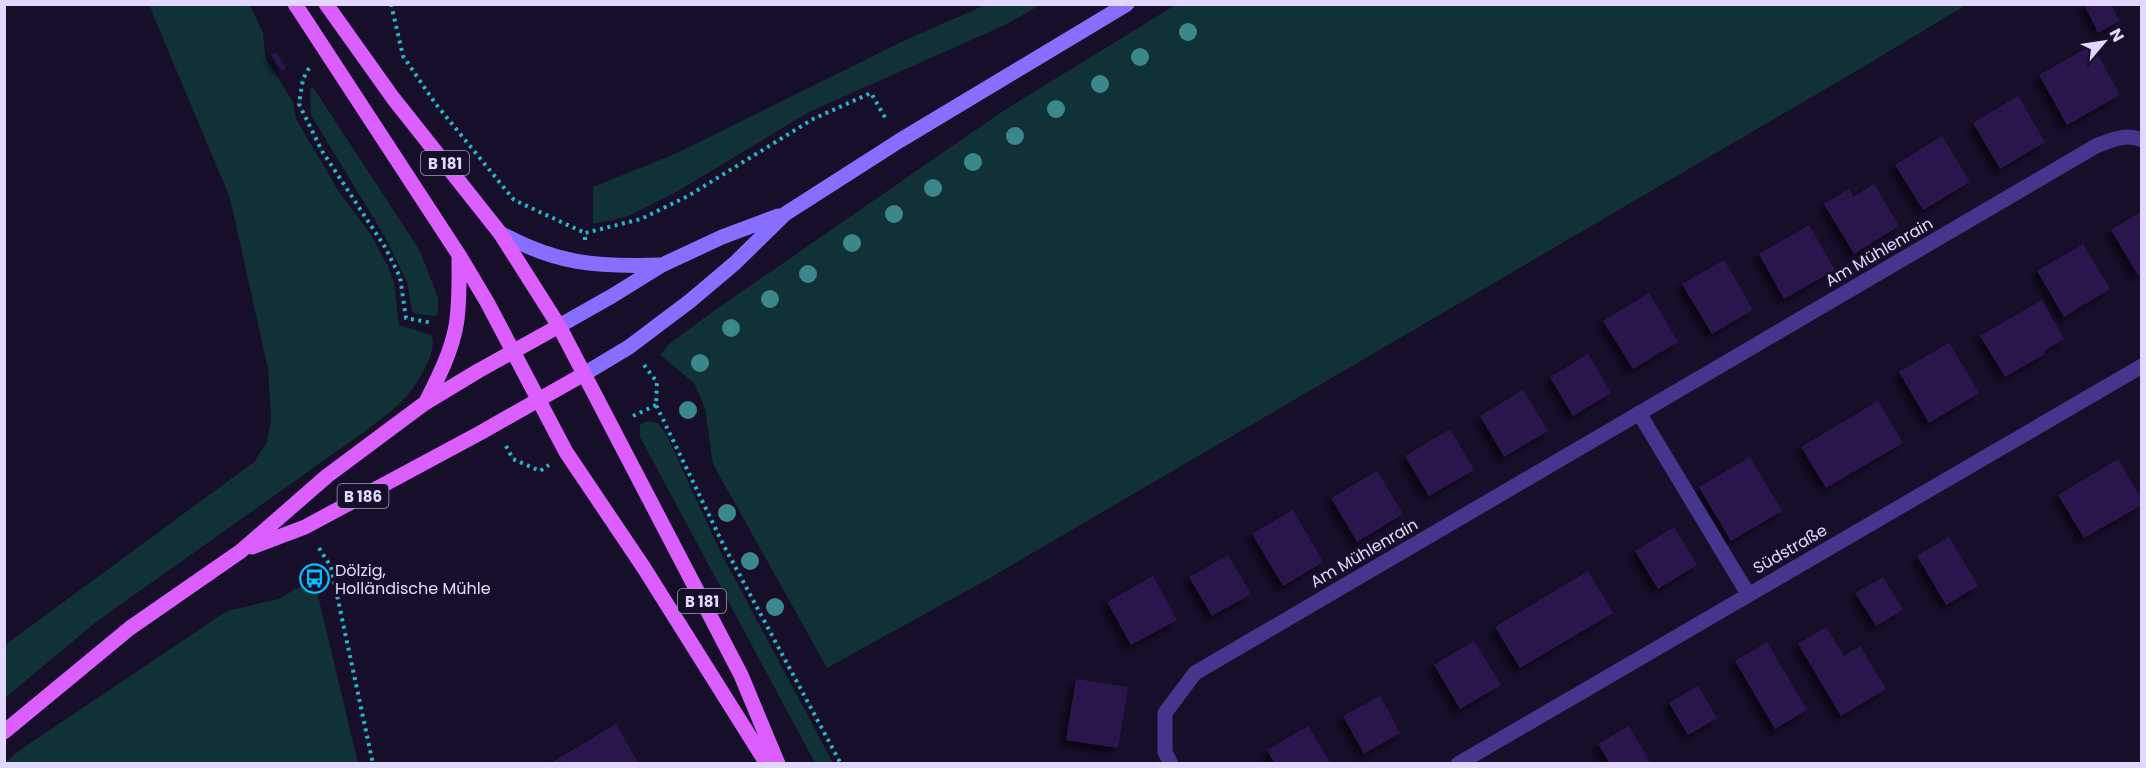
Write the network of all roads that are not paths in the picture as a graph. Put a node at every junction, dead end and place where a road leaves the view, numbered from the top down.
1 (295, 4) edge
2 (326, 4) edge
3 (1127, 4) edge
4 (2142, 140) edge
5 (785, 214) junction
6 (500, 234) junction
7 (459, 255) junction
8 (662, 265) junction
9 (559, 326) junction
10 (514, 351) junction
11 (2142, 366) edge
12 (584, 374) junction
13 (538, 399) junction
14 (425, 403) junction
15 (1639, 413) junction
16 (241, 551) junction
17 (1748, 594) junction
18 (4, 732) edge
19 (767, 764) edge
20 (778, 764) edge
21 (1171, 764) edge
22 (1458, 764) edge

1 - 7 main road, B 181
2 - 6 main road, B 181
3 - 5 street, B 186
4 - 15 street, Am Mühlenrain
5 - 8 street, B 186
5 - 12 street, B 186
6 - 8 street, B 186
6 - 9 main road, B 181
7 - 10 main road, B 181
7 - 14 main road
8 - 9 street, B 186
9 - 10 main road, B 186
9 - 12 main road, B 181
10 - 13 main road, B 181
10 - 14 main road, B 186
11 - 17 street, Südstraße
12 - 13 main road, B 186
12 - 20 main road, B 181
13 - 16 main road, B 186
13 - 19 main road, B 181
14 - 16 main road, B 186
15 - 17 street
15 - 21 street, Am Mühlenrain
16 - 18 main road, B 186
17 - 22 street, Südstraße

